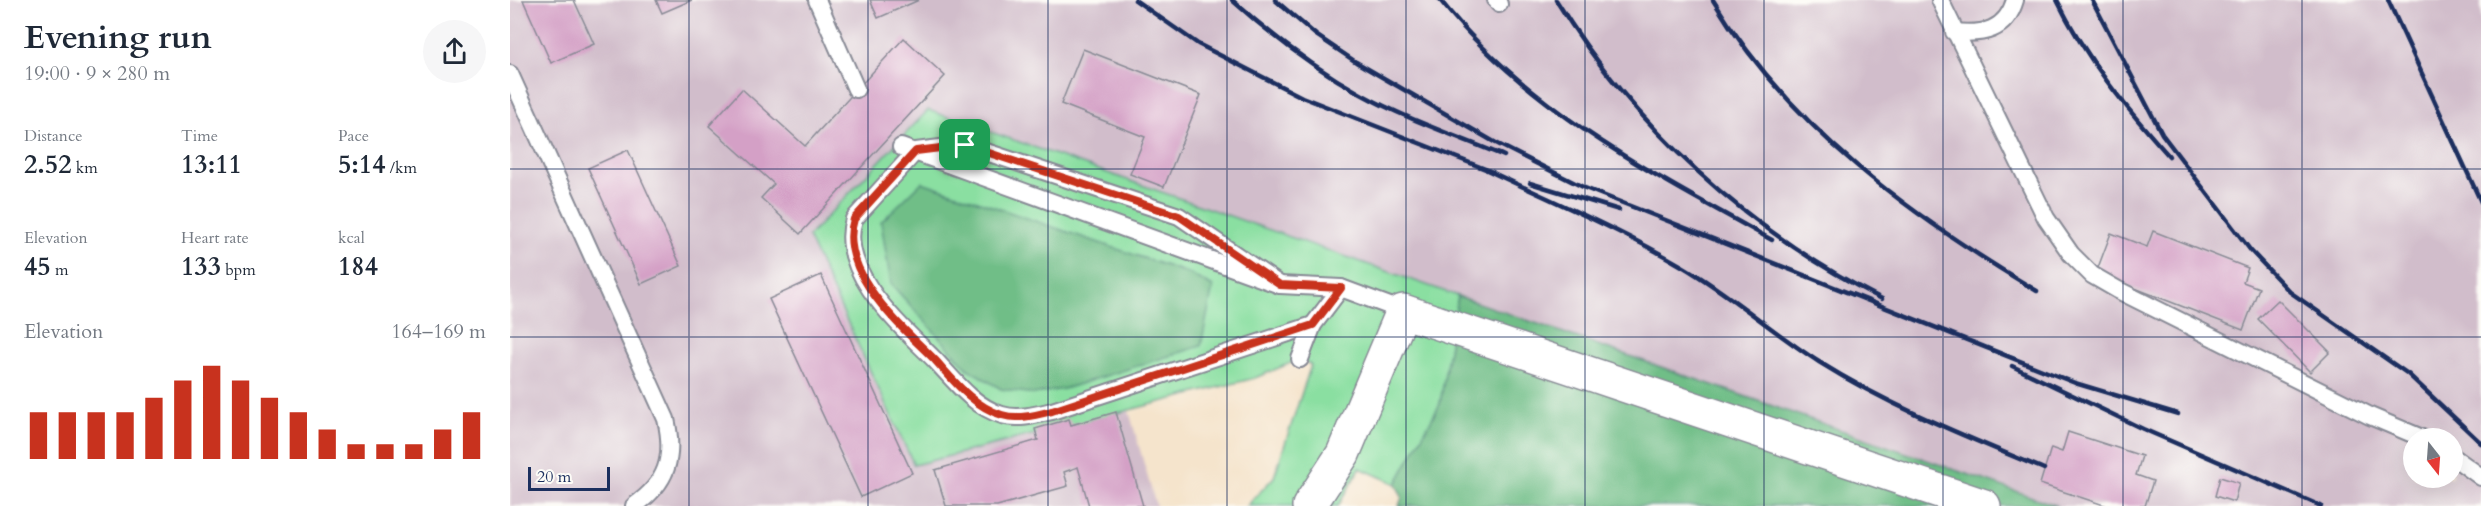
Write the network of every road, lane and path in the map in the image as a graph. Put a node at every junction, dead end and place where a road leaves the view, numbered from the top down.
1 (817, 0) edge
2 (1940, 0) edge
3 (2015, 0) edge
4 (1954, 32) junction
5 (510, 74) edge
6 (856, 89) dead end
7 (908, 149) junction
8 (1280, 285) junction
9 (1341, 288) junction
10 (1403, 311) junction
11 (1313, 325) junction
12 (1300, 359) dead end
13 (2403, 430) edge
14 (2463, 464) edge
15 (2481, 477) edge
16 (634, 506) edge
17 (1309, 506) edge
18 (1984, 506) edge

1 - 6 lane
2 - 4 lane
3 - 4 lane
4 - 13 lane
5 - 16 lane
7 - 8 lane
7 - 8 lane
7 - 11 lane
8 - 9 lane
9 - 10 lane
9 - 11 lane
10 - 17 street
10 - 18 street
11 - 12 lane
14 - 15 lane

